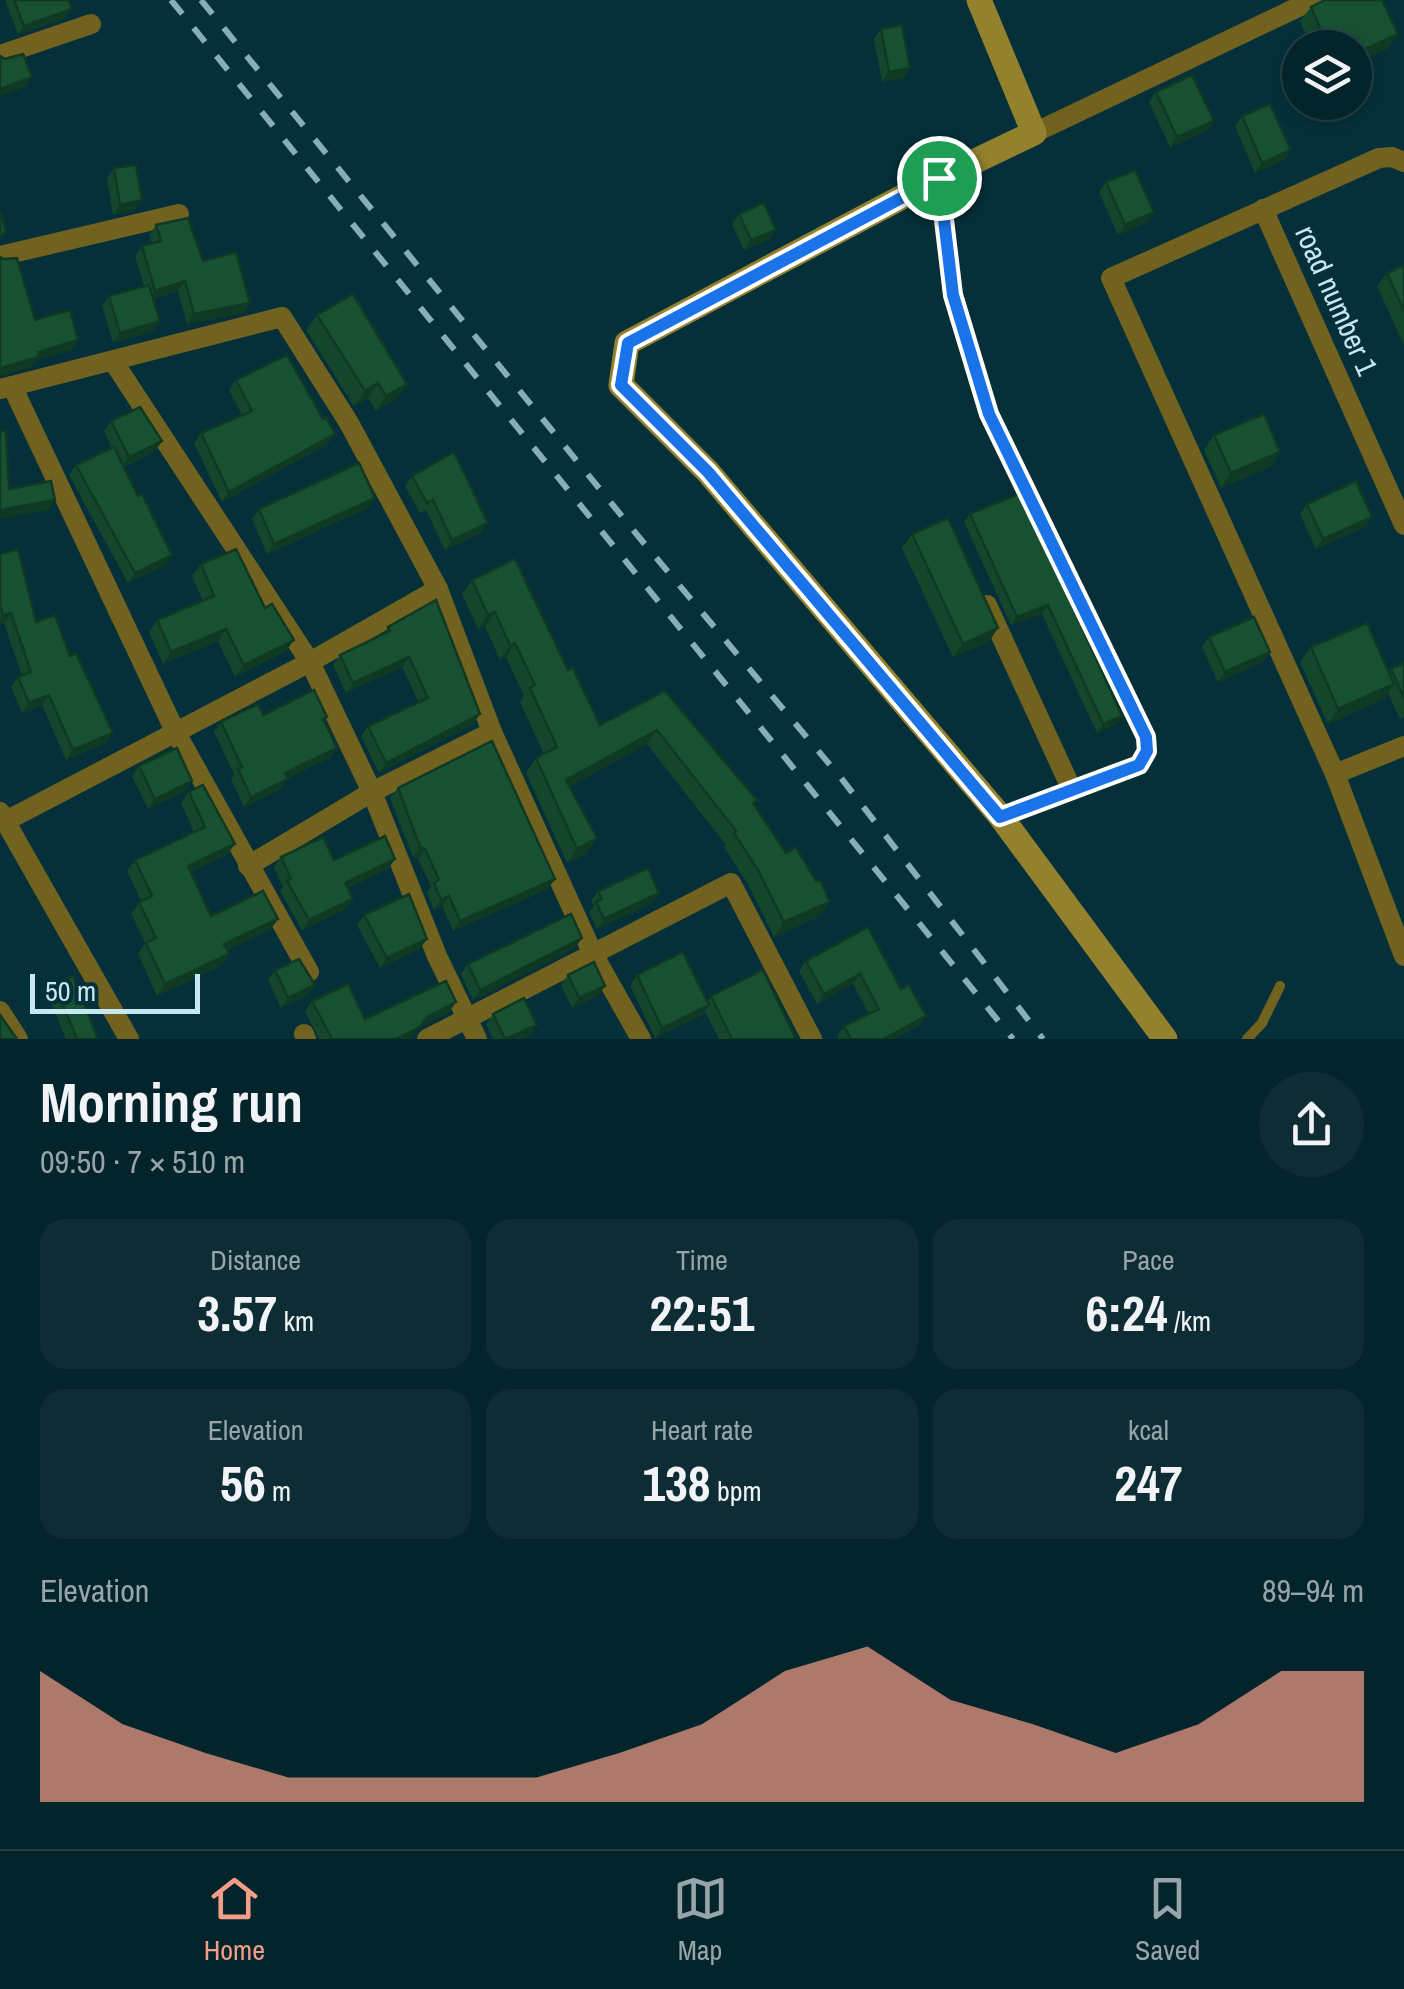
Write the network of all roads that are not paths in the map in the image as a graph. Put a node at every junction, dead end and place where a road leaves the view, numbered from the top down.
1 (979, 0) edge
2 (1313, 0) edge
3 (91, 24) dead end
4 (0, 55) edge
5 (1034, 133) junction
6 (1404, 162) edge
7 (939, 178) junction
8 (1263, 208) junction
9 (178, 214) dead end
10 (0, 256) edge
11 (113, 361) junction
12 (6, 388) edge
13 (1404, 525) edge
14 (974, 579) edge
15 (438, 589) junction
16 (310, 662) junction
17 (175, 731) junction
18 (492, 732) junction
19 (1404, 746) edge
20 (1336, 774) junction
21 (1072, 790) junction
22 (372, 792) junction
23 (2, 817) edge
24 (1000, 817) junction
25 (248, 866) junction
26 (593, 954) junction
27 (1404, 956) edge
28 (309, 972) edge
29 (1280, 986) dead end
30 (0, 1011) edge
31 (467, 1018) junction
32 (18, 1039) edge
33 (129, 1039) edge
34 (427, 1039) edge
35 (477, 1039) edge
36 (641, 1039) edge
37 (812, 1039) edge
38 (1165, 1039) edge
39 (1247, 1039) edge

1 - 5 street
2 - 5 street
3 - 4 street
5 - 7 street
6 - 8 street
7 - 21 street
7 - 24 street
8 - 13 street, road number 1
8 - 20 street
9 - 10 street
11 - 12 street
11 - 15 street
11 - 16 street
12 - 17 street
14 - 21 street
15 - 16 street
15 - 18 street
16 - 17 street
16 - 22 street
17 - 23 street
17 - 25 street
18 - 22 street
18 - 26 street
19 - 20 street
20 - 27 street
21 - 24 street
22 - 25 street
22 - 31 street
23 - 33 street
24 - 38 street
25 - 28 street
26 - 31 street
26 - 36 street
26 - 37 street
29 - 39 lane
30 - 32 street
31 - 34 street
31 - 35 street

